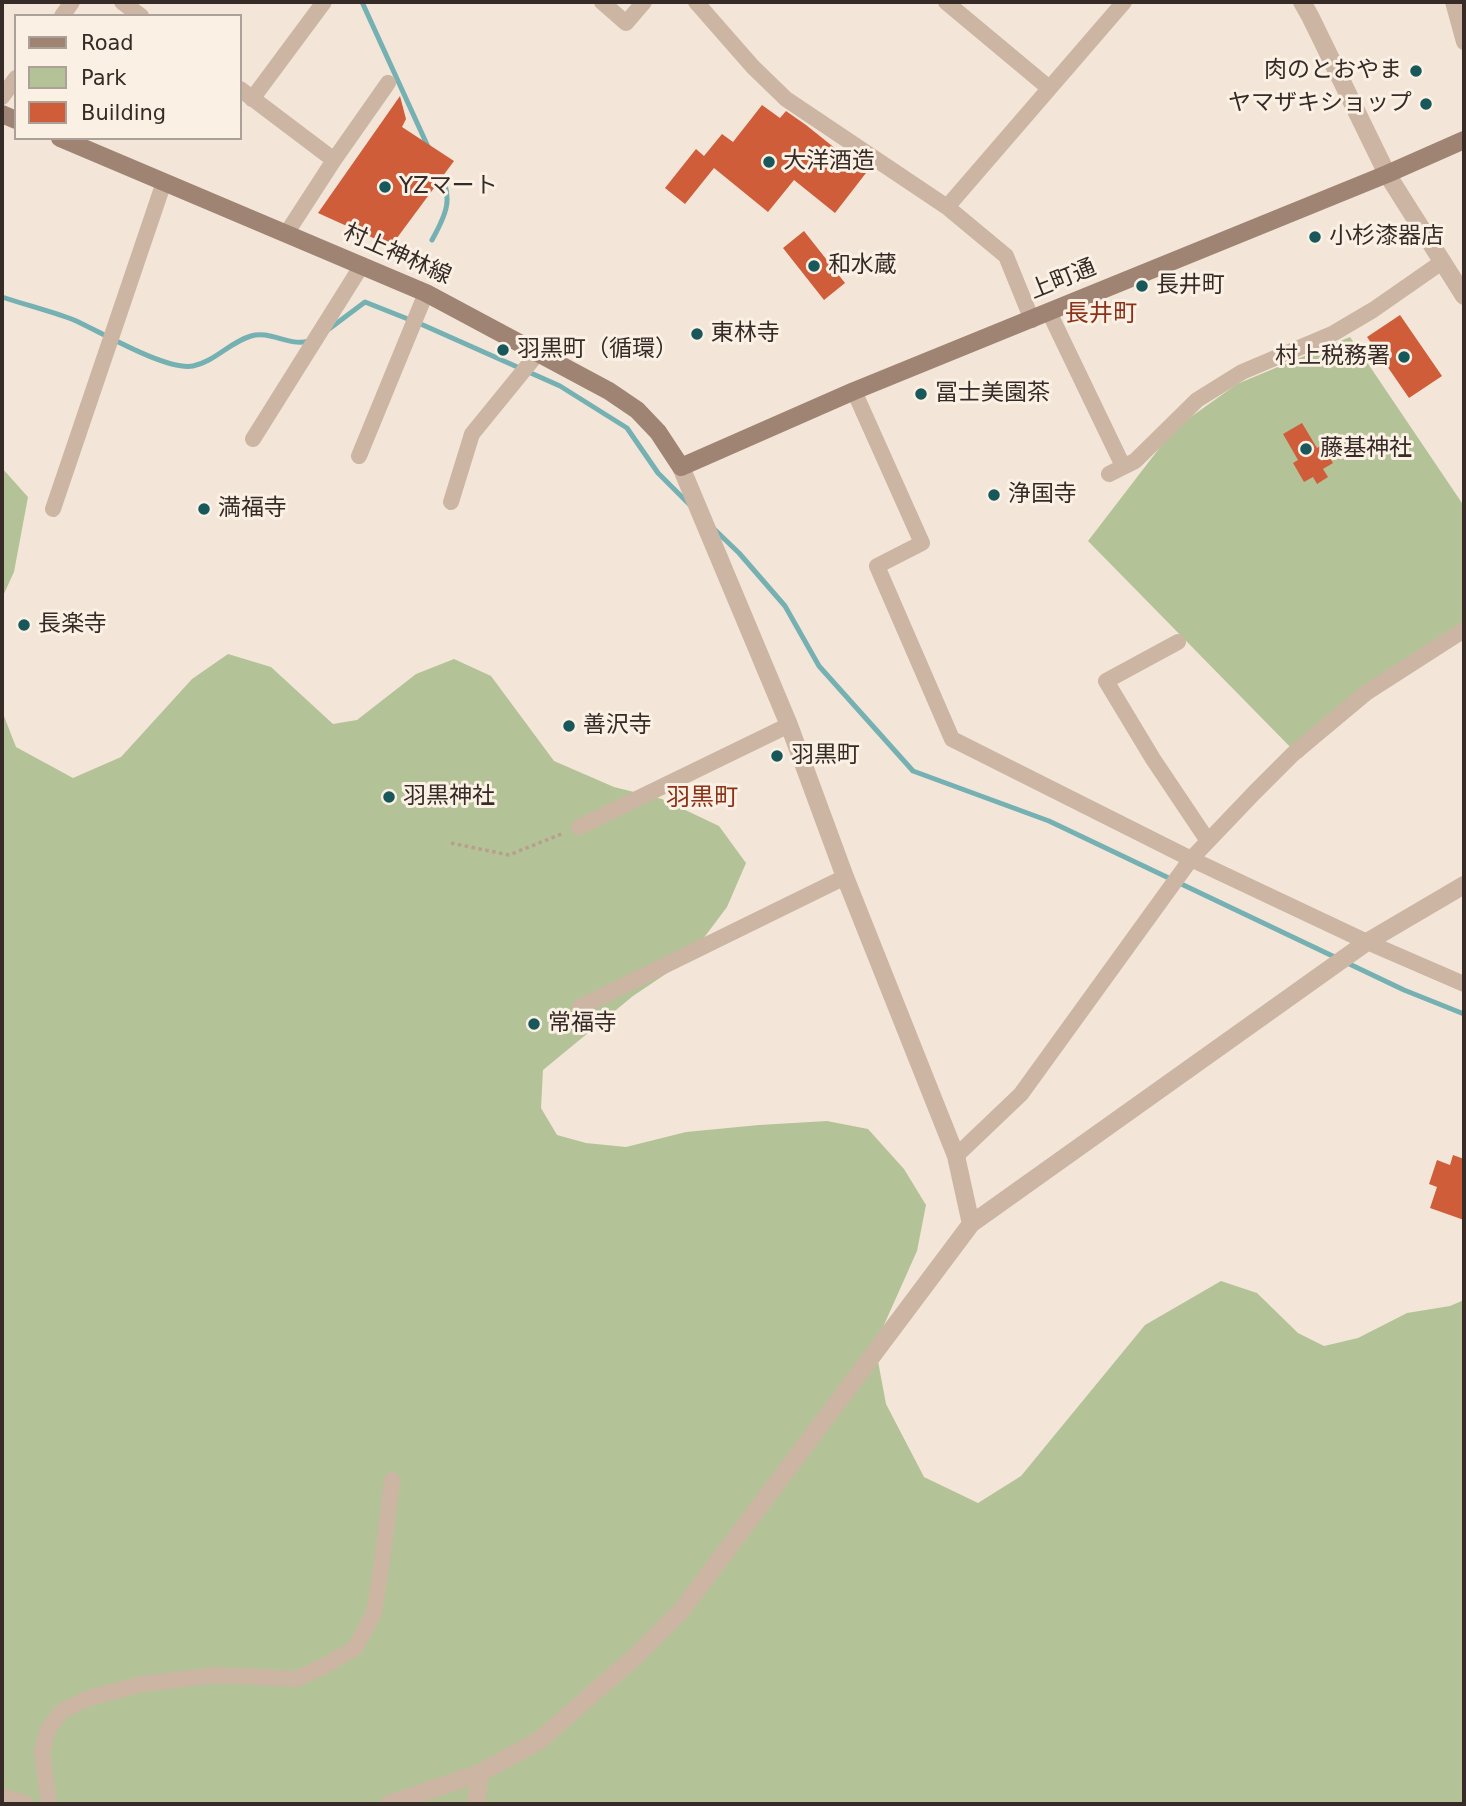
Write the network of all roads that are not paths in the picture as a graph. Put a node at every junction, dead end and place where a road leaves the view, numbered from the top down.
1 (122, 2) edge
2 (602, 2) edge
3 (644, 2) edge
4 (696, 2) edge
5 (946, 2) edge
6 (1124, 2) edge
7 (1302, 2) edge
8 (1453, 2) edge
9 (318, 4) edge
10 (138, 14) edge
11 (1464, 42) edge
12 (14, 81) edge
13 (388, 83) dead end
14 (1049, 88) junction
15 (246, 94) edge
16 (2, 97) edge
17 (1464, 140) edge
18 (87, 143) edge
19 (334, 160) junction
20 (1387, 174) junction
21 (164, 182) junction
22 (947, 207) junction
23 (286, 234) junction
24 (1442, 262) junction
25 (362, 265) junction
26 (426, 293) junction
27 (1464, 296) edge
28 (1049, 313) junction
29 (1032, 320) junction
30 (538, 353) junction
31 (854, 391) junction
32 (253, 439) dead end
33 (359, 456) dead end
34 (681, 467) junction
35 (451, 502) dead end
36 (52, 509) dead end
37 (1464, 631) edge
38 (1178, 642) dead end
39 (789, 725) junction
40 (579, 827) road end
41 (1208, 841) junction
42 (1191, 859) junction
43 (845, 877) junction
44 (1464, 885) edge
45 (1367, 942) junction
46 (1464, 984) edge
47 (580, 1007) dead end
48 (957, 1156) junction
49 (971, 1224) junction
50 (392, 1480) dead end
51 (480, 1773) junction
52 (2, 1797) edge
53 (24, 1804) edge
54 (49, 1804) edge
55 (389, 1804) edge
56 (476, 1804) edge

1 - 10 street
2 - 3 street
4 - 22 street
5 - 14 street
6 - 14 street
7 - 20 street
8 - 11 street
9 - 15 street
12 - 16 street
13 - 19 street
14 - 22 street
15 - 19 street
17 - 20 main road, 上町通
18 - 21 main road, 村上神林線
19 - 23 street
20 - 24 street
20 - 28 main road, 上町通
21 - 23 main road, 村上神林線
21 - 36 street
22 - 29 street
23 - 25 main road, 村上神林線
24 - 27 street
24 - 28 street
25 - 26 main road, 村上神林線
25 - 32 street
26 - 30 main road, 村上神林線
26 - 33 street
28 - 29 main road, 上町通
29 - 31 main road, 上町通
30 - 34 main road, 村上神林線
30 - 35 street
31 - 34 main road, 上町通
31 - 42 street
34 - 39 street
37 - 41 street
38 - 41 street
39 - 40 street
39 - 43 street
41 - 42 street
42 - 45 street
42 - 48 street
43 - 47 street
43 - 48 street
44 - 45 street
45 - 46 street
45 - 49 street
48 - 49 street
49 - 51 street
50 - 54 street
51 - 55 street
51 - 56 street
52 - 53 street

